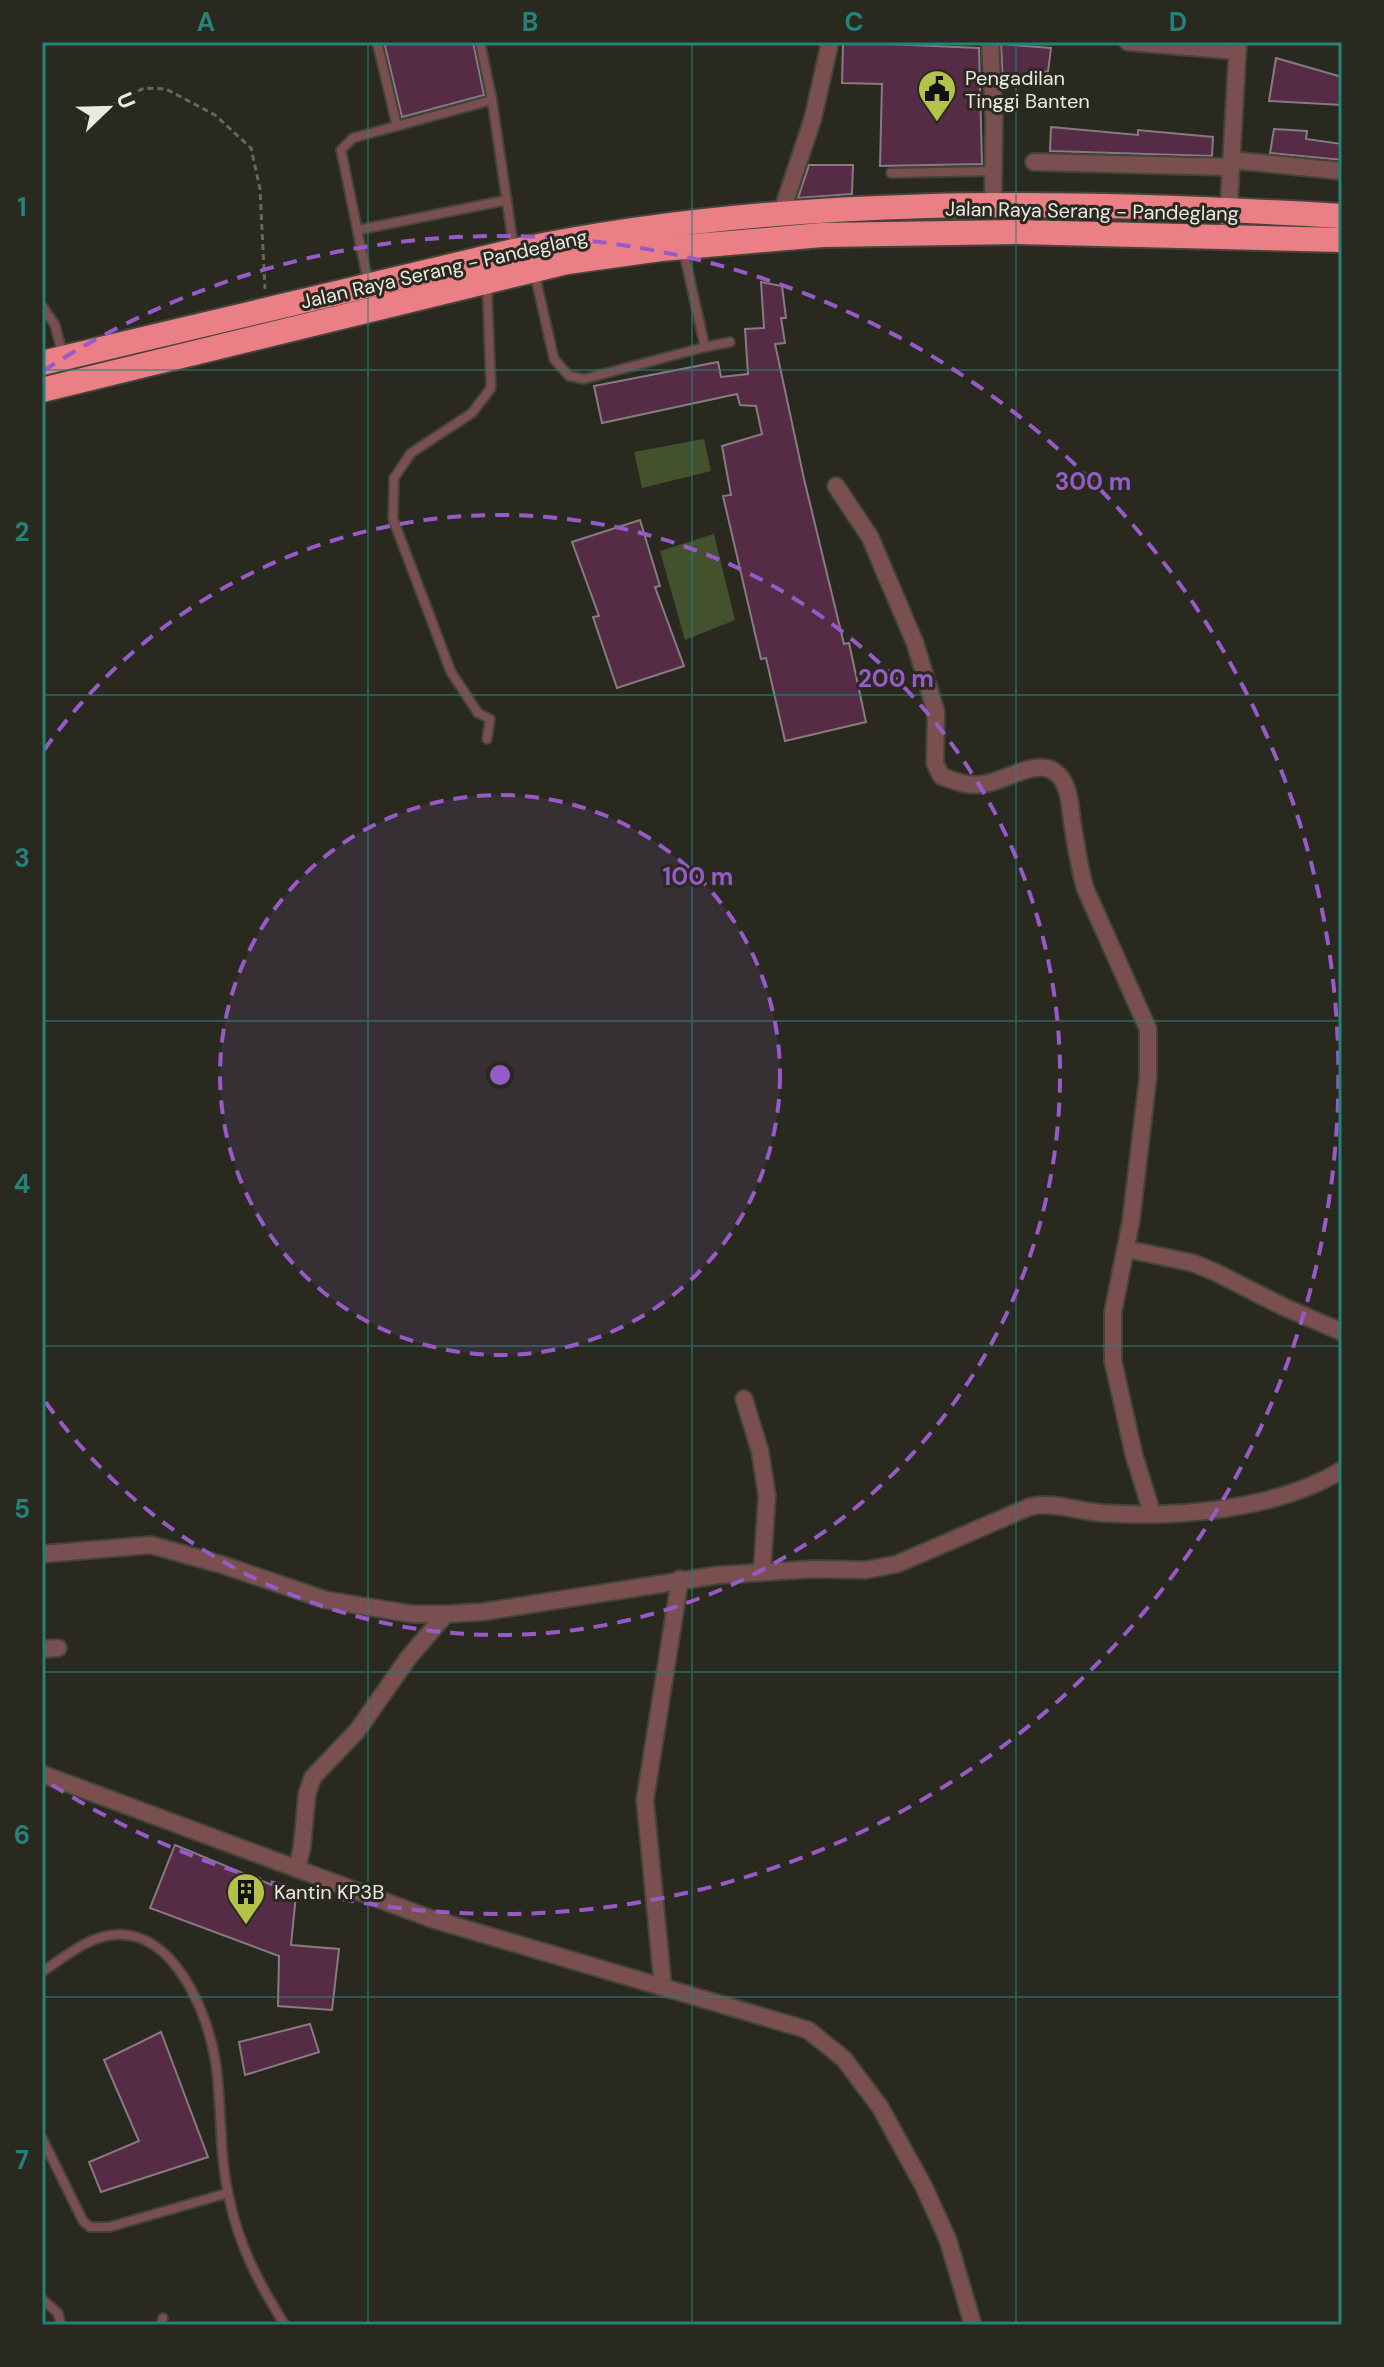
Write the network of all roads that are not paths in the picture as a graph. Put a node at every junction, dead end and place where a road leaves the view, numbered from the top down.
1 (377, 42) edge
2 (480, 42) edge
3 (830, 42) edge
4 (990, 42) edge
5 (1128, 42) edge
6 (1237, 46) edge
7 (492, 100) junction
8 (397, 126) junction
9 (1034, 162) dead end
10 (1230, 164) junction
11 (994, 171) junction
12 (1342, 171) edge
13 (891, 173) dead end
14 (507, 200) junction
15 (993, 206) junction
16 (1022, 207) junction
17 (1228, 210) junction
18 (781, 214) junction
19 (1342, 216) edge
20 (822, 223) junction
21 (358, 230) junction
22 (1017, 232) junction
23 (1227, 237) junction
24 (1342, 240) edge
25 (683, 247) junction
26 (514, 251) junction
27 (542, 261) junction
28 (486, 282) junction
29 (369, 284) junction
30 (42, 306) edge
31 (375, 309) junction
32 (730, 342) dead end
33 (705, 347) junction
34 (53, 360) edge
35 (42, 390) edge
36 (836, 486) dead end
37 (487, 739) dead end
38 (1126, 1249) junction
39 (1342, 1332) edge
40 (744, 1399) dead end
41 (1342, 1470) edge
42 (1152, 1513) junction
43 (42, 1554) edge
44 (762, 1572) junction
45 (680, 1579) junction
46 (446, 1614) junction
47 (42, 1774) edge
48 (297, 1869) junction
49 (42, 1972) edge
50 (663, 1987) junction
51 (42, 2138) edge
52 (228, 2193) junction
53 (42, 2299) edge
54 (61, 2325) edge
55 (285, 2325) edge
56 (973, 2325) edge

1 - 8 lane
2 - 7 lane
3 - 18 street
4 - 11 street
5 - 6 street
6 - 10 street
7 - 8 lane
7 - 14 lane
8 - 21 lane
9 - 10 street
10 - 12 street
10 - 17 street
11 - 13 lane
11 - 15 street
14 - 21 lane
14 - 26 lane
15 - 16 highway, Jalan Raya Serang - Pandeglang
15 - 20 highway, Jalan Raya Serang - Pandeglang
16 - 17 highway, Jalan Raya Serang - Pandeglang
16 - 22 highway
17 - 19 highway, Jalan Raya Serang - Pandeglang
17 - 23 street
18 - 20 highway, Jalan Raya Serang - Pandeglang
18 - 27 highway, Jalan Raya Serang - Pandeglang
20 - 22 highway, Jalan Raya Serang - Pandeglang
20 - 25 highway, Jalan Raya Serang - Pandeglang
21 - 29 lane
22 - 23 highway, Jalan Raya Serang - Pandeglang
23 - 24 highway, Jalan Raya Serang - Pandeglang
25 - 27 highway, Jalan Raya Serang - Pandeglang
25 - 33 lane
26 - 27 highway, Jalan Raya Serang - Pandeglang
26 - 29 highway, Jalan Raya Serang - Pandeglang
27 - 28 highway, Jalan Raya Serang - Pandeglang
27 - 33 lane
28 - 31 highway, Jalan Raya Serang - Pandeglang
28 - 37 lane
29 - 31 lane
29 - 34 highway, Jalan Raya Serang - Pandeglang
30 - 34 lane
31 - 35 highway, Jalan Raya Serang - Pandeglang
32 - 33 lane
36 - 38 street
38 - 39 street
38 - 42 street
40 - 44 street
41 - 42 street
42 - 44 street
43 - 46 street
44 - 45 street
45 - 46 street
45 - 50 street
46 - 48 street
47 - 48 street
48 - 50 street
49 - 52 lane
50 - 56 street
51 - 52 lane
52 - 55 lane
53 - 54 lane

